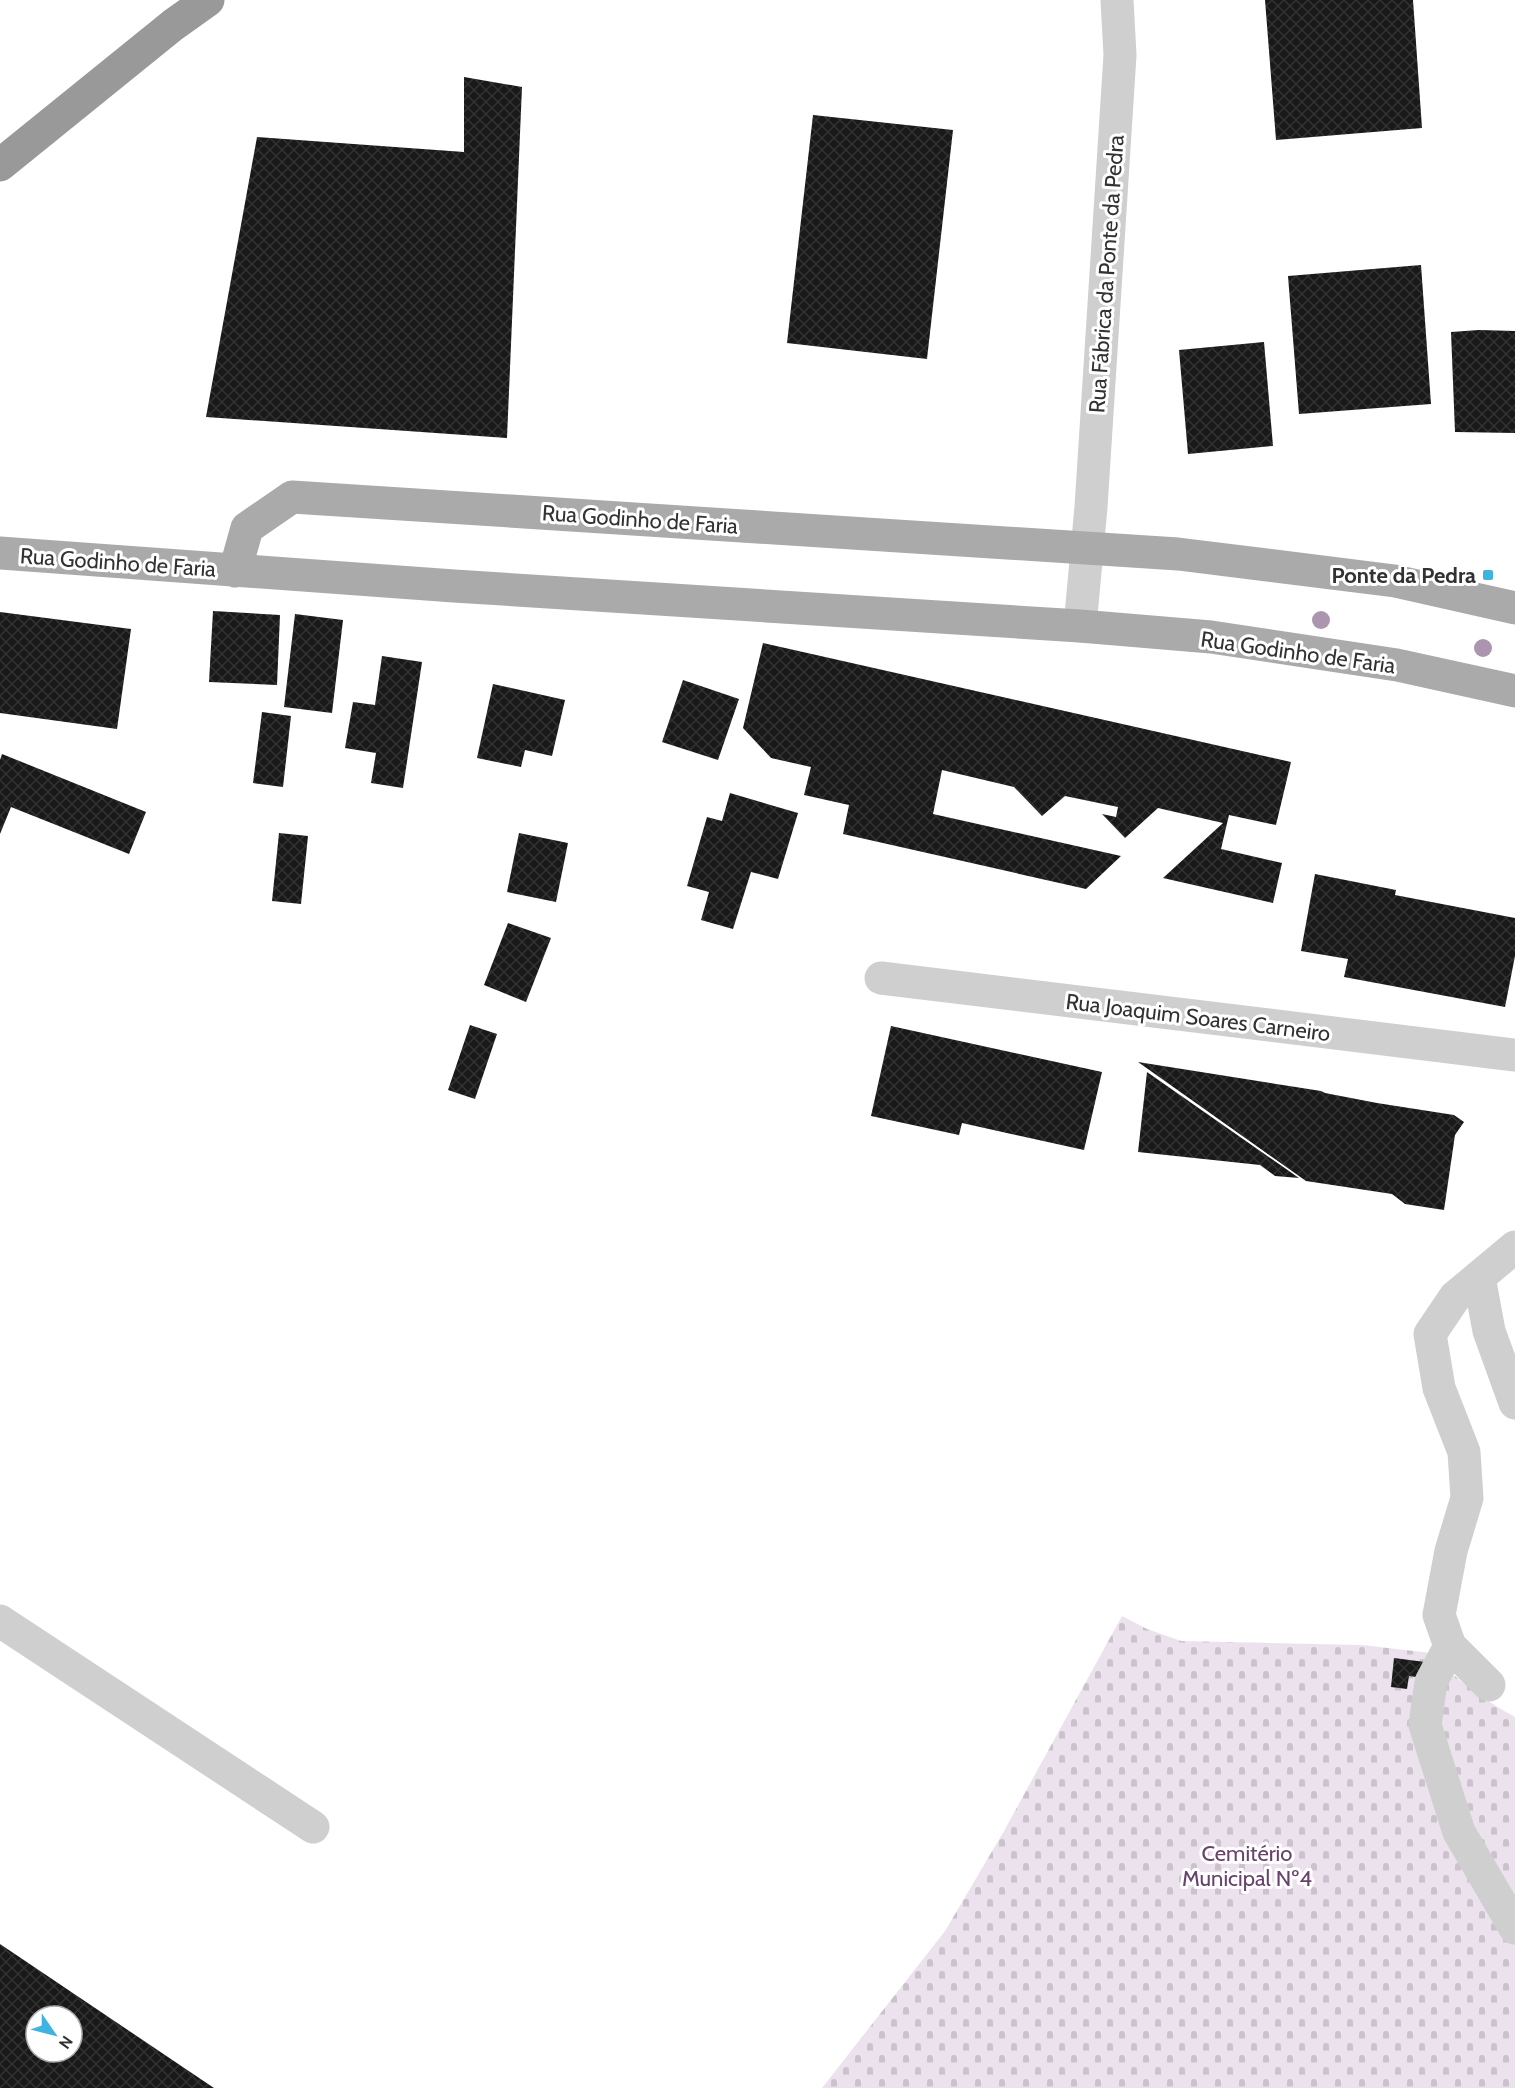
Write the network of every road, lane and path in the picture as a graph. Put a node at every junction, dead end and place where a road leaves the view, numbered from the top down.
1 (208, 0) edge
2 (1117, 0) edge
3 (0, 165) edge
4 (1087, 547) junction
5 (0, 554) edge
6 (236, 571) junction
7 (1515, 609) edge
8 (1080, 626) junction
9 (1515, 691) edge
10 (881, 978) dead end
11 (1515, 1055) edge
12 (1515, 1247) edge
13 (1479, 1276) junction
14 (1515, 1403) edge
15 (0, 1622) edge
16 (1450, 1646) junction
17 (1489, 1685) dead end
18 (313, 1827) dead end
19 (1515, 1928) edge

1 - 3 highway
2 - 4 street, Rua Fábrica da Ponte da Pedra
4 - 6 main road, Rua Godinho de Faria
4 - 7 main road, Rua Godinho de Faria
4 - 8 street
5 - 6 main road, Rua Godinho de Faria
6 - 8 main road, Rua Godinho de Faria
8 - 9 main road, Rua Godinho de Faria
10 - 11 street, Rua Joaquim Soares Carneiro
12 - 13 street
13 - 14 street
13 - 16 street
15 - 18 street
16 - 17 street
16 - 19 street

